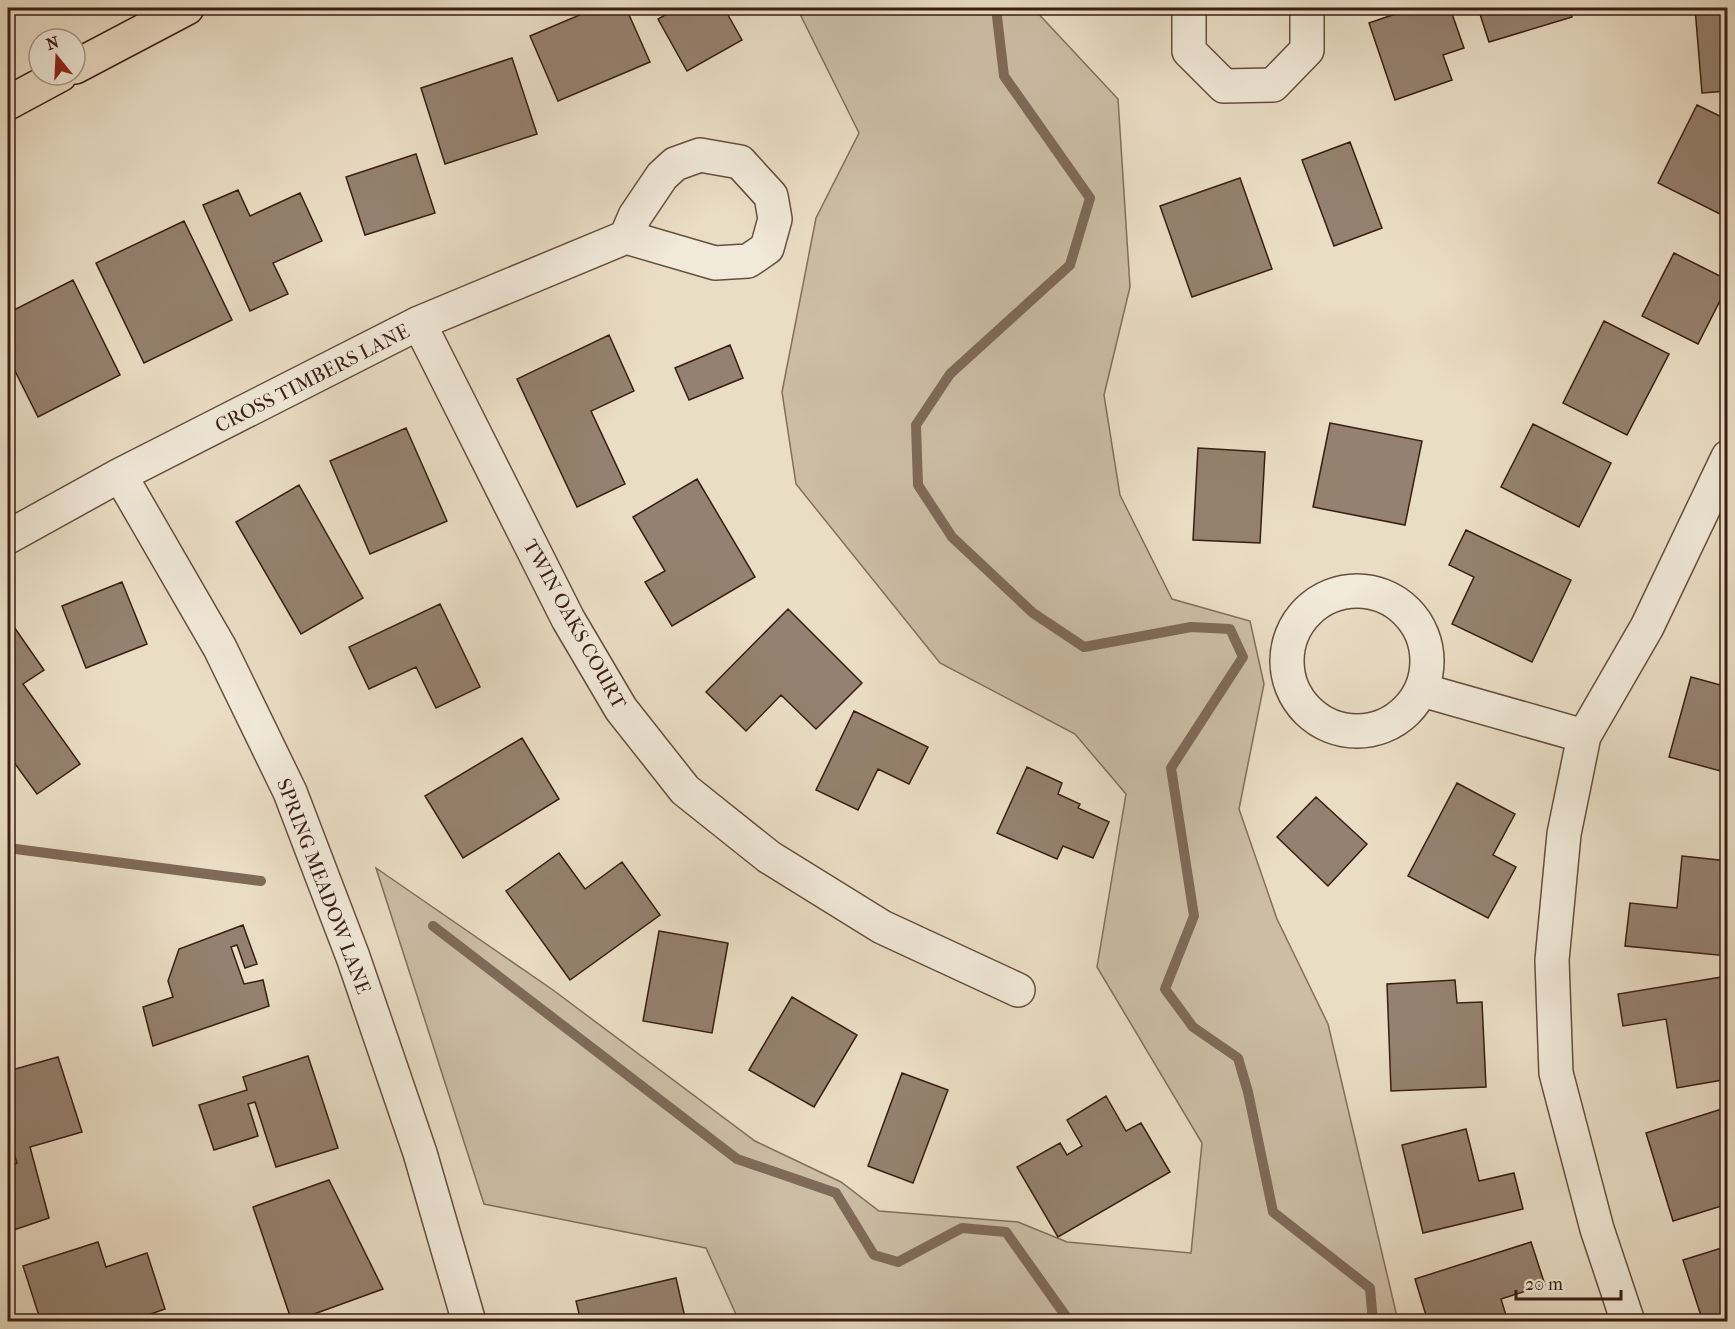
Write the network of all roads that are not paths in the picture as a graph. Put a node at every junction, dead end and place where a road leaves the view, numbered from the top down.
1 (187, 8) edge
2 (1189, 8) edge
3 (1307, 8) edge
4 (87, 61) edge
5 (38, 87) edge
6 (8, 103) edge
7 (626, 237) dead end
8 (419, 323) junction
9 (1728, 457) edge
10 (120, 475) junction
11 (8, 537) edge
12 (1422, 690) junction
13 (1584, 736) junction
14 (1018, 990) dead end
15 (469, 1322) edge
16 (1628, 1322) edge

1 - 4 main road
2 - 3 street
5 - 6 main road
7 - 8 street, CROSS TIMBERS LANE
8 - 10 street, CROSS TIMBERS LANE
8 - 14 street, TWIN OAKS COURT
9 - 13 street
10 - 11 street, CROSS TIMBERS LANE
10 - 15 street, SPRING MEADOW LANE
12 - 12 street
12 - 13 street
13 - 16 street

